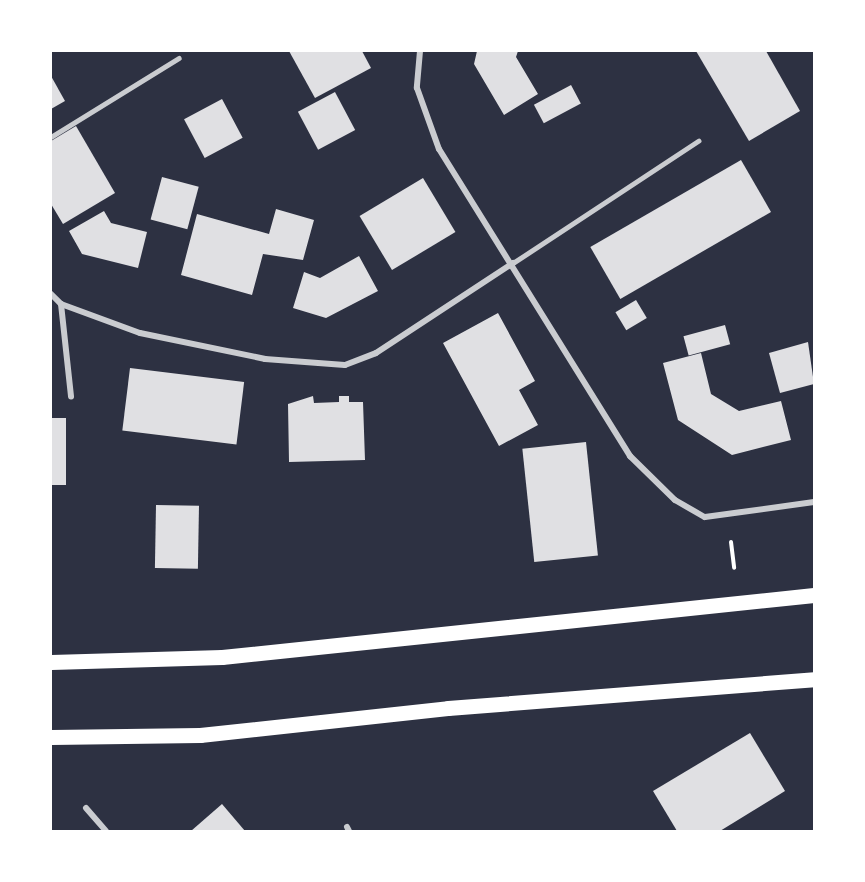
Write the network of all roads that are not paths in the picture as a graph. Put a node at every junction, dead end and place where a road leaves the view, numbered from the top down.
1 (420, 51) edge
2 (179, 57) dead end
3 (51, 137) edge
4 (698, 141) dead end
5 (513, 263) junction
6 (51, 294) edge
7 (61, 304) junction
8 (71, 396) dead end
9 (814, 502) edge
10 (814, 594) edge
11 (51, 662) edge
12 (814, 679) edge
13 (51, 737) edge
14 (86, 808) dead end
15 (106, 831) edge

1 - 5 street
2 - 3 lane
4 - 5 lane
5 - 7 street
5 - 9 street
6 - 7 street
7 - 8 street
10 - 11 main road
12 - 13 main road
14 - 15 street

